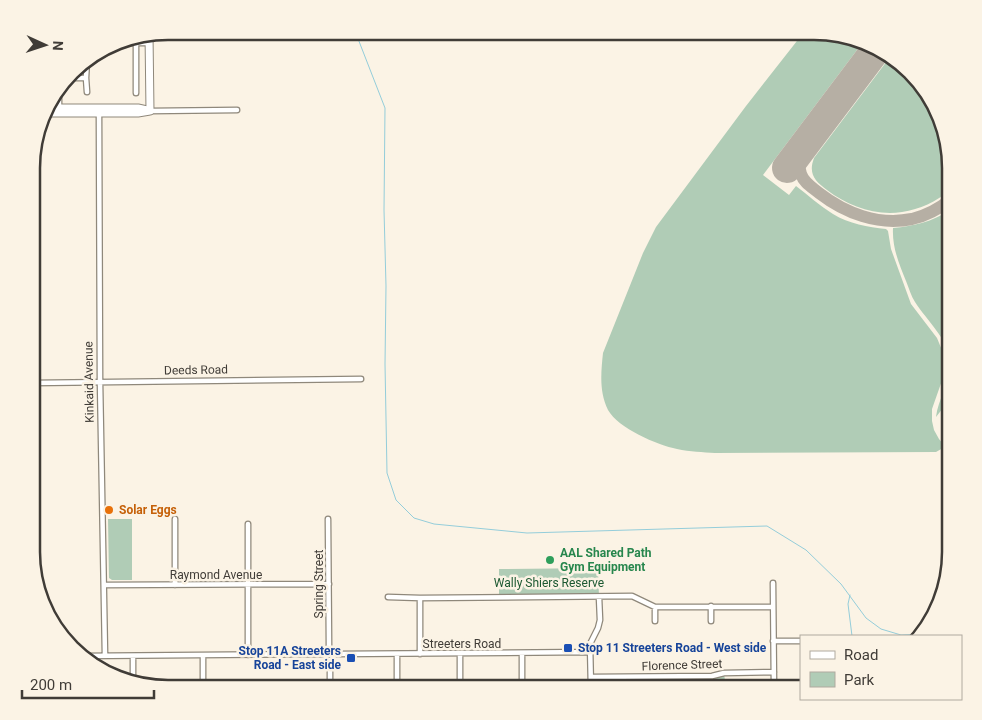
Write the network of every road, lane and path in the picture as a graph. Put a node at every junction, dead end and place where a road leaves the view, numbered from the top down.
1 (136, 43) edge
2 (139, 43) edge
3 (149, 43) joint
4 (86, 70) edge
5 (78, 78) edge
6 (86, 78) junction
7 (87, 92) dead end
8 (136, 93) dead end
9 (59, 101) edge
10 (55, 108) edge
11 (59, 108) junction
12 (99, 110) junction
13 (237, 110) dead end
14 (150, 111) junction
15 (53, 113) edge
16 (361, 379) dead end
17 (100, 381) junction
18 (40, 383) edge
19 (175, 519) dead end
20 (328, 519) dead end
21 (248, 524) dead end
22 (773, 583) dead end
23 (248, 584) junction
24 (329, 584) junction
25 (175, 585) junction
26 (104, 586) junction
27 (599, 596) junction
28 (388, 597) dead end
29 (420, 598) junction
30 (711, 606) junction
31 (655, 607) junction
32 (773, 607) junction
33 (655, 621) dead end
34 (711, 621) dead end
35 (773, 641) junction
36 (800, 641) edge
37 (329, 648) junction
38 (590, 652) junction
39 (522, 653) junction
40 (323, 654) junction
41 (335, 654) junction
42 (397, 654) junction
43 (420, 654) junction
44 (460, 654) junction
45 (248, 655) junction
46 (94, 656) edge
47 (105, 656) junction
48 (133, 656) junction
49 (203, 656) junction
50 (330, 660) junction
51 (774, 672) junction
52 (134, 675) edge
53 (591, 677) joint
54 (645, 677) joint
55 (204, 680) edge
56 (330, 680) edge
57 (397, 680) edge
58 (460, 680) edge
59 (522, 680) edge
60 (774, 680) edge

1 - 8 street
2 - 3 street
3 - 14 street
4 - 6 street
5 - 6 street
6 - 7 street
9 - 11 street
10 - 11 street
11 - 12 street
12 - 14 street
12 - 15 street
12 - 17 street, Kinkaid Avenue
13 - 14 street
16 - 17 street, Deeds Road
17 - 18 street, Deeds Road
17 - 26 street, Kinkaid Avenue
19 - 25 street
20 - 24 street, Spring Street
21 - 23 street
22 - 32 street
23 - 24 street, Raymond Avenue
23 - 25 street, Raymond Avenue
23 - 45 street
24 - 37 street, Spring Street
25 - 26 street, Raymond Avenue
26 - 47 street, Kinkaid Avenue
27 - 29 street
27 - 31 street
27 - 38 street
28 - 29 street
29 - 43 street
30 - 31 street
30 - 32 street
30 - 34 street
31 - 33 street
32 - 35 street
35 - 36 street
35 - 51 street
37 - 40 street
37 - 41 street
38 - 39 street, Streeters Road
38 - 53 street
39 - 44 street, Streeters Road
39 - 59 street
40 - 45 street
40 - 50 street
41 - 42 street, Streeters Road
41 - 50 street
42 - 43 street, Streeters Road
42 - 57 street
43 - 44 street, Streeters Road
44 - 58 street
45 - 49 street
46 - 47 street
47 - 48 street
48 - 49 street
48 - 52 street
49 - 55 street
50 - 56 street
51 - 54 street, Florence Street
51 - 60 street
53 - 54 street, Florence Street

